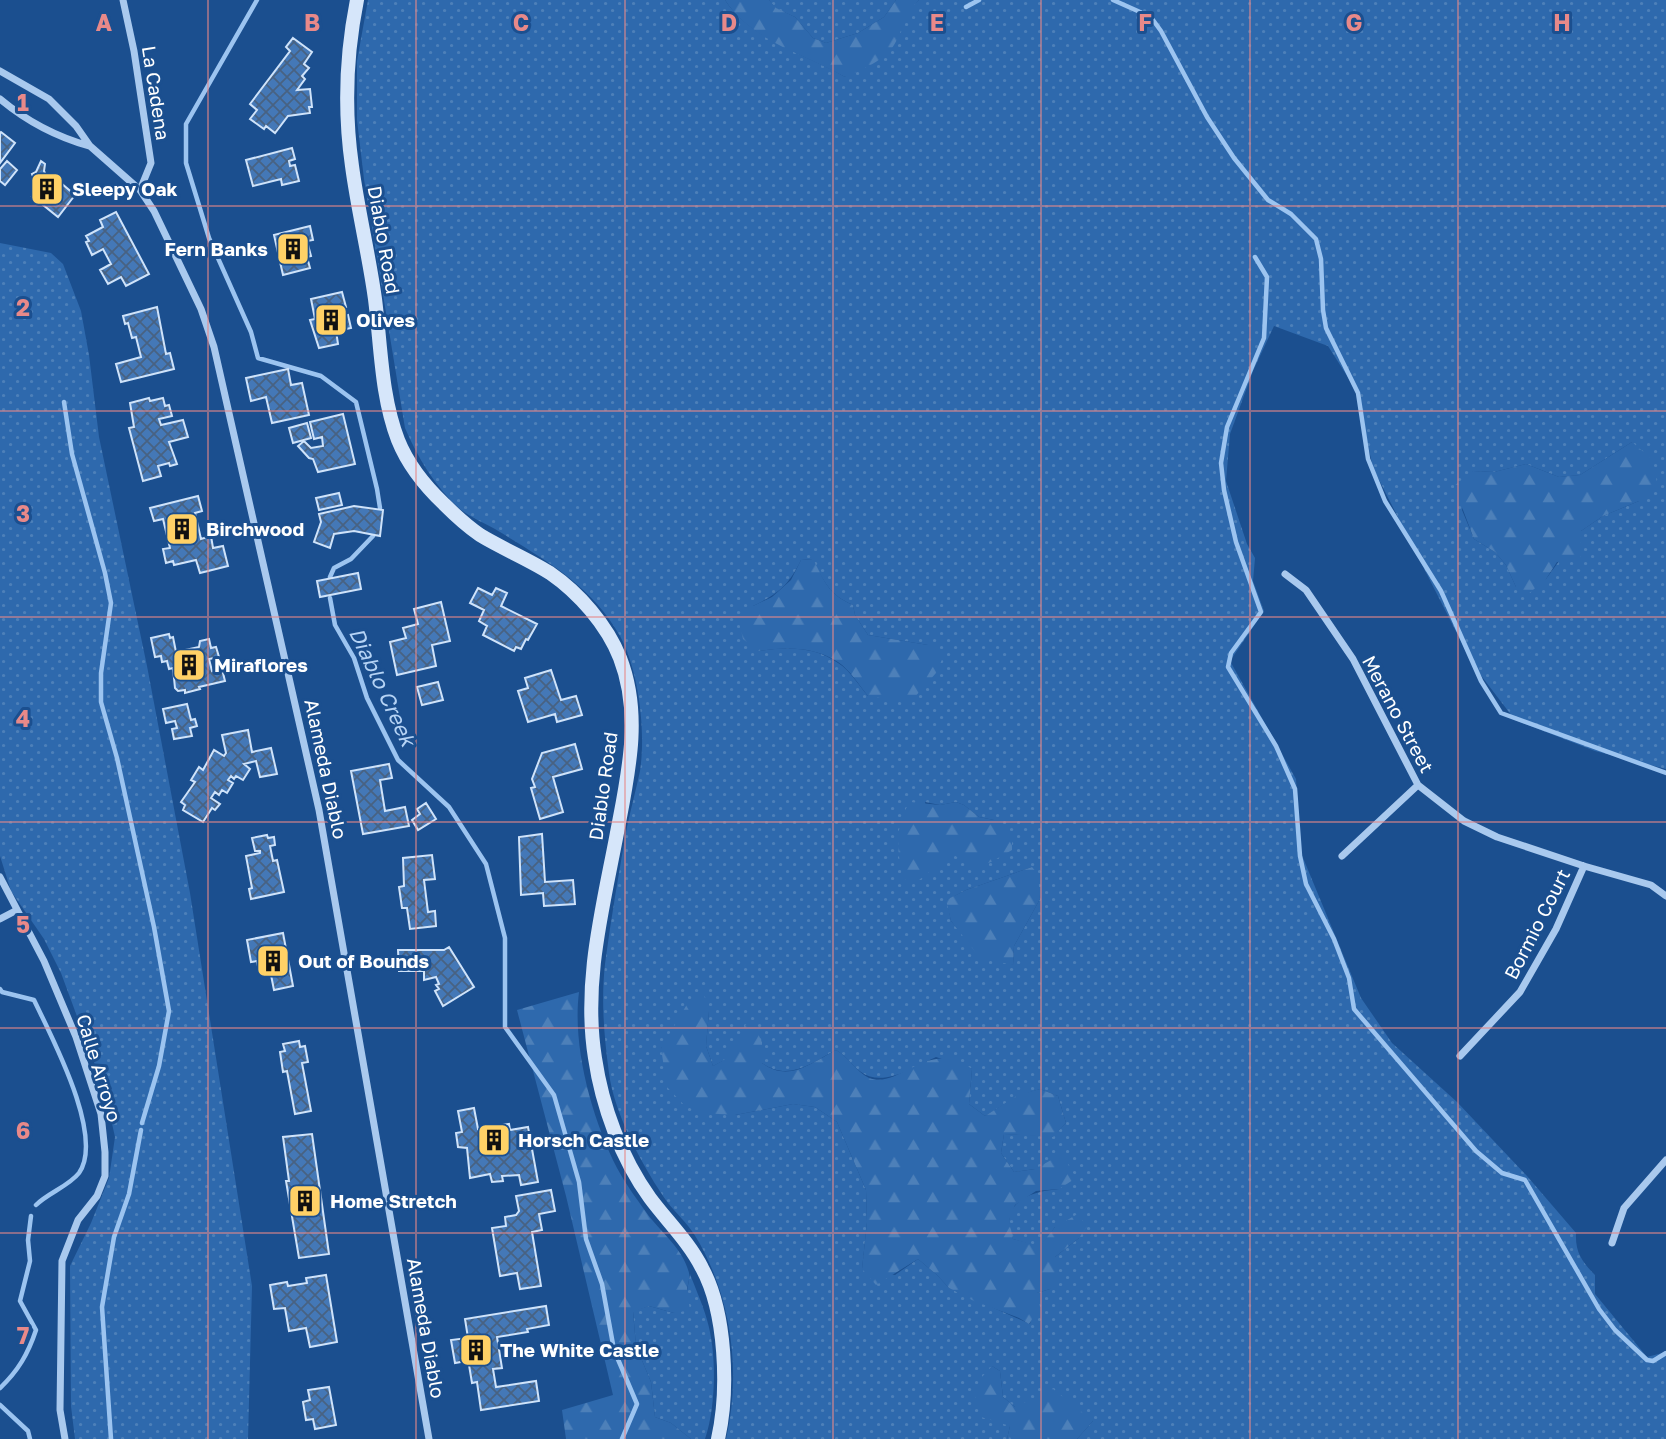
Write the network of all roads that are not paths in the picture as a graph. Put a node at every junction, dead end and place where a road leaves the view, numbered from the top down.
1 (123, 0) edge
2 (357, 0) edge
3 (0, 71) edge
4 (0, 99) edge
5 (90, 146) junction
6 (140, 190) junction
7 (1285, 574) dead end
8 (1418, 785) junction
9 (1342, 856) dead end
10 (1584, 866) junction
11 (0, 877) edge
12 (1666, 896) edge
13 (17, 910) junction
14 (0, 919) edge
15 (1460, 1056) dead end
16 (1666, 1160) edge
17 (1612, 1243) dead end
18 (65, 1439) edge
19 (429, 1439) edge
20 (718, 1439) edge

1 - 6 street, La Cadena
2 - 20 street, Diablo Road
3 - 5 street, Alameda Diablo
4 - 5 street, Alameda Diablo
5 - 6 street, Alameda Diablo
6 - 19 street, Alameda Diablo
7 - 8 street, Merano Street
8 - 9 street
8 - 10 street, Merano Street
10 - 12 street, Merano Street
10 - 15 street, Bormio Court
11 - 13 street, Calle Arroyo
13 - 14 street
13 - 18 street, Calle Arroyo
16 - 17 street

